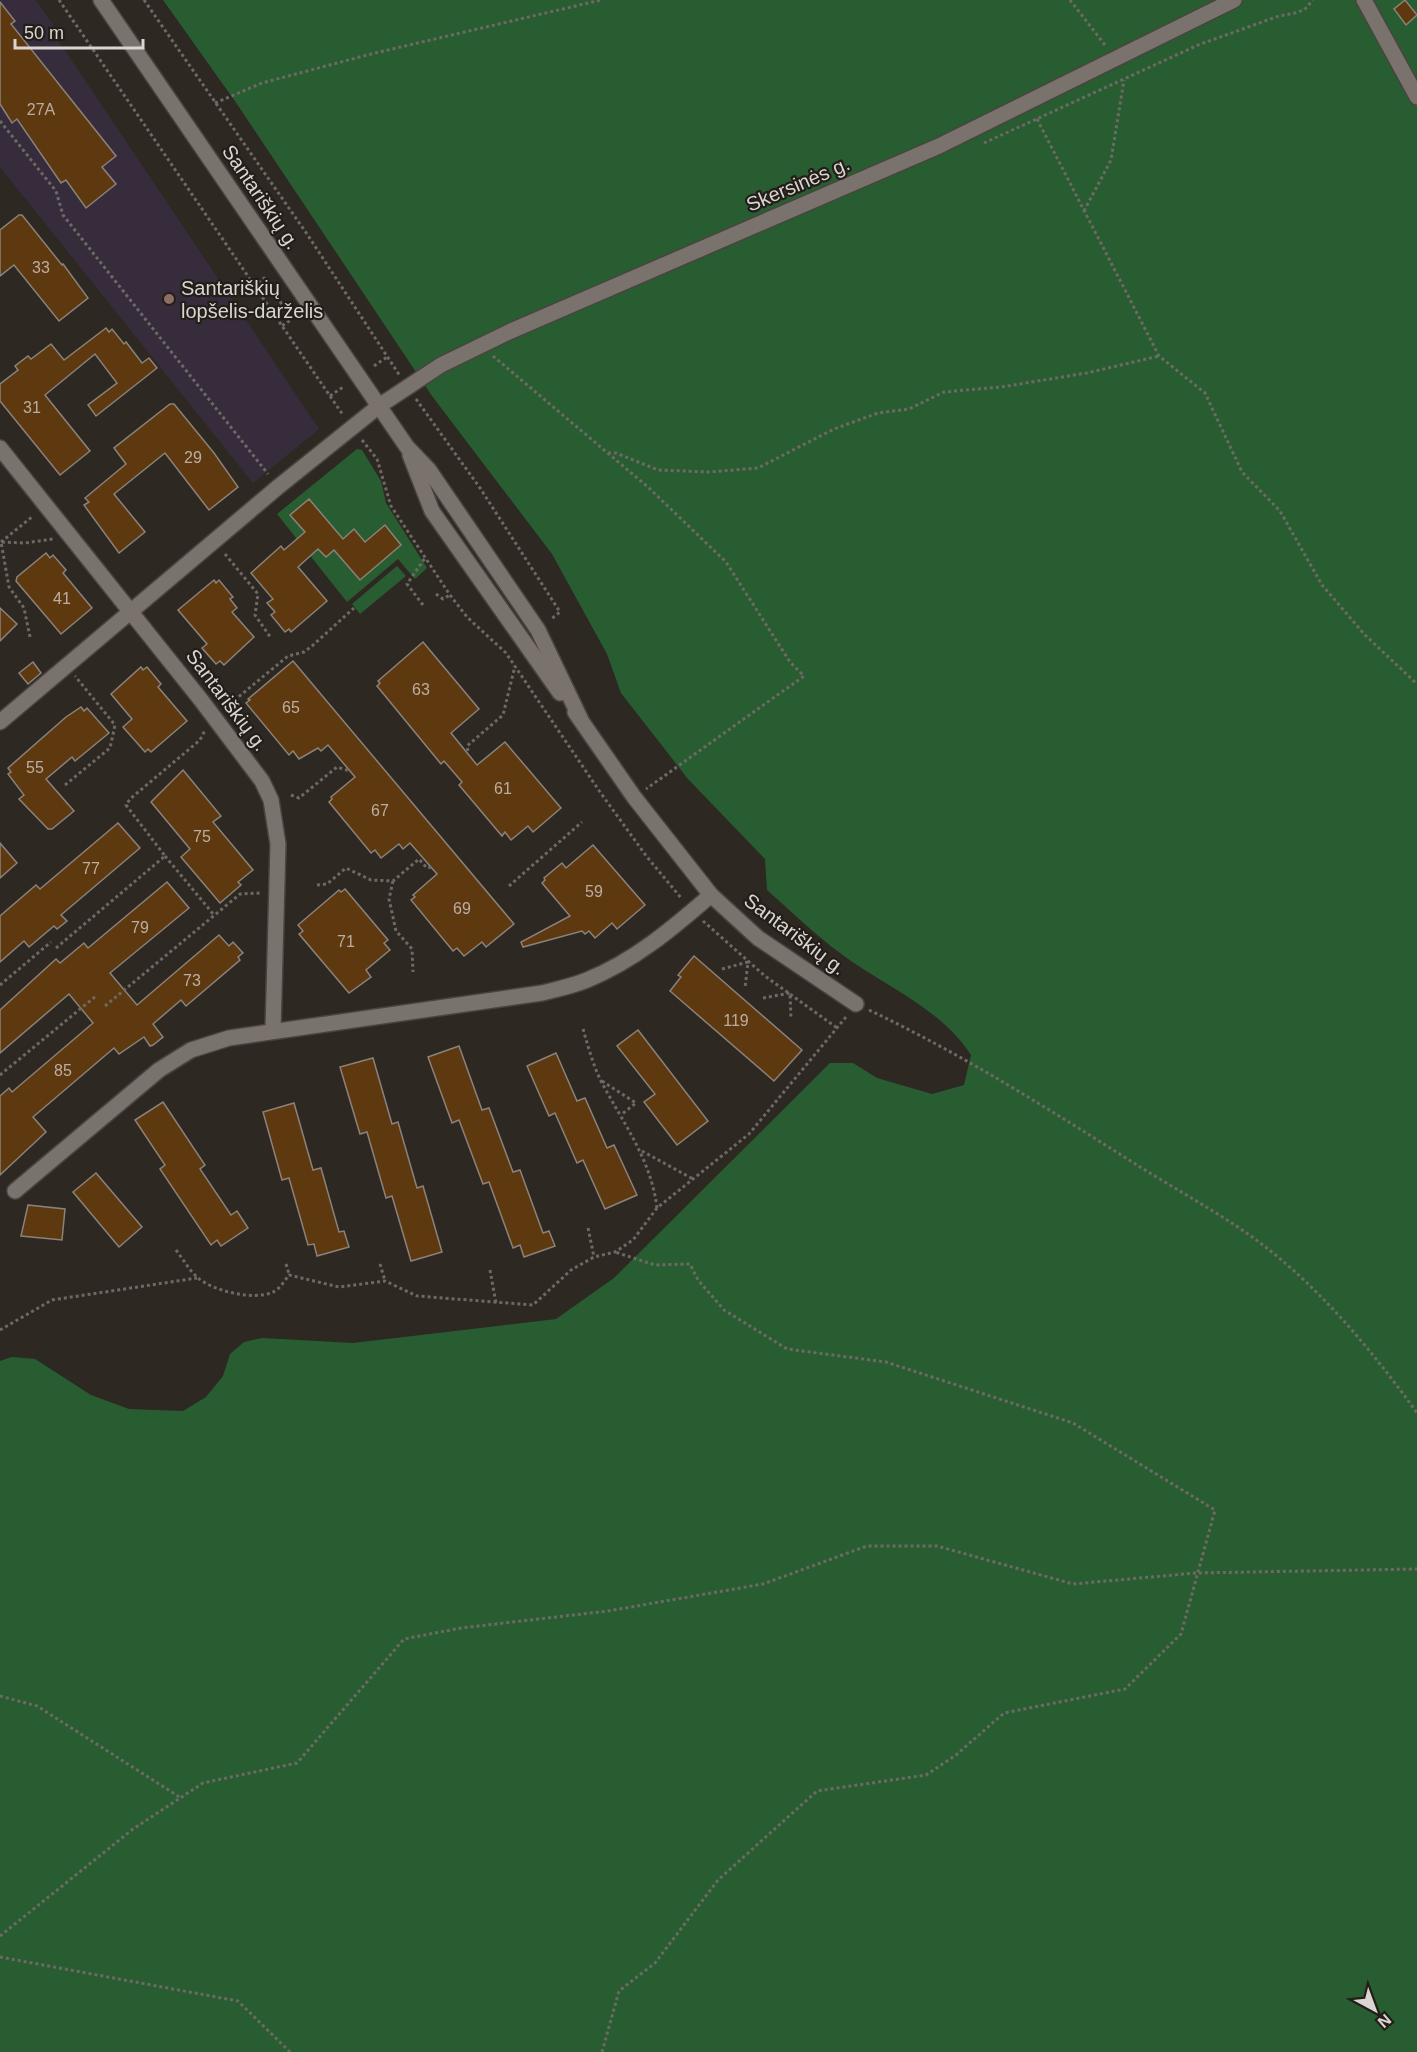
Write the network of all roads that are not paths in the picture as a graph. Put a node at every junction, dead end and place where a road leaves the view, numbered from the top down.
1 (101, 0) edge
2 (1234, 0) edge
3 (1364, 0) edge
4 (1417, 97) edge
5 (379, 406) junction
6 (407, 447) junction
7 (0, 448) edge
8 (131, 610) junction
9 (581, 720) junction
10 (0, 722) edge
11 (711, 895) junction
12 (856, 1004) road end
13 (273, 1030) junction
14 (15, 1191) dead end

1 - 5 street, Santariškių g.
2 - 5 street, Skersinės g.
3 - 4 street
5 - 6 street, Santariškių g.
5 - 8 street, Skersinės g.
6 - 9 street, Santariškių g.
6 - 9 street, Santariškių g.
7 - 8 street, Santariškių g.
8 - 10 street, Skersinės g.
8 - 13 street, Santariškių g.
9 - 11 street, Santariškių g.
11 - 12 street, Santariškių g.
11 - 13 street
13 - 14 street

